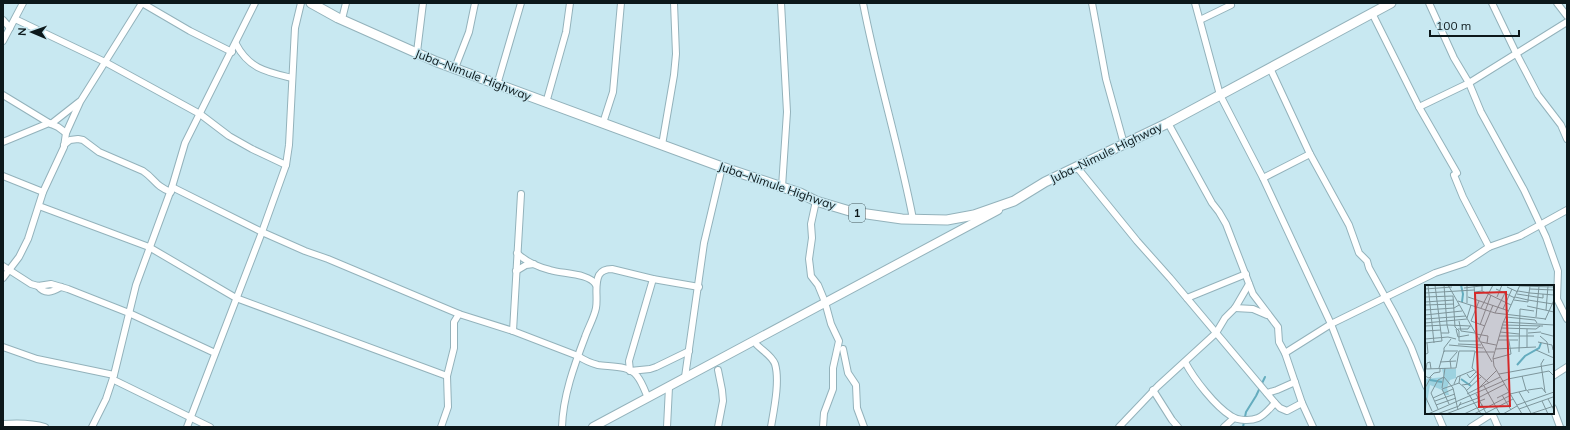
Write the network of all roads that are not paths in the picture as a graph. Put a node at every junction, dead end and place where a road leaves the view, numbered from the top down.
1 (23, 3) edge
2 (142, 3) edge
3 (255, 3) edge
4 (301, 3) edge
5 (311, 3) edge
6 (346, 3) edge
7 (423, 3) edge
8 (475, 3) edge
9 (521, 3) edge
10 (570, 3) edge
11 (621, 3) edge
12 (674, 3) edge
13 (781, 3) edge
14 (863, 3) edge
15 (1092, 3) edge
16 (1195, 3) edge
17 (1391, 3) edge
18 (1429, 3) edge
19 (1492, 3) edge
20 (1557, 3) edge
21 (1231, 5) dead end
22 (1372, 13) junction
23 (1567, 16) edge
24 (14, 19) junction
25 (342, 19) junction
26 (3, 20) edge
27 (1200, 20) junction
28 (1567, 22) edge
29 (10, 28) junction
30 (3, 41) edge
31 (236, 44) junction
32 (232, 52) junction
33 (417, 52) junction
34 (1516, 53) junction
35 (105, 62) junction
36 (455, 68) junction
37 (1270, 68) junction
38 (292, 78) junction
39 (1468, 83) junction
40 (497, 85) junction
41 (3, 95) edge
42 (1220, 95) junction
43 (80, 102) junction
44 (546, 103) junction
45 (1419, 107) junction
46 (200, 114) junction
47 (604, 123) junction
48 (1168, 123) junction
49 (50, 124) junction
50 (66, 133) junction
51 (1567, 139) edge
52 (3, 142) edge
53 (1124, 144) junction
54 (64, 145) junction
55 (662, 145) junction
56 (1310, 154) junction
57 (286, 164) junction
58 (1076, 166) dead end
59 (722, 167) junction
60 (3, 176) edge
61 (1263, 178) junction
62 (782, 187) junction
63 (171, 190) junction
64 (43, 192) junction
65 (521, 194) dead end
66 (816, 201) junction
67 (1014, 201) junction
68 (39, 206) junction
69 (1567, 210) edge
70 (913, 219) junction
71 (1540, 224) junction
72 (262, 232) junction
73 (149, 247) junction
74 (1489, 247) junction
75 (517, 253) junction
76 (534, 264) junction
77 (3, 266) edge
78 (9, 271) junction
79 (516, 271) junction
80 (602, 271) junction
81 (1246, 274) junction
82 (582, 276) junction
83 (3, 278) edge
84 (653, 280) junction
85 (1249, 284) junction
86 (596, 285) junction
87 (699, 287) junction
88 (1385, 297) junction
89 (236, 298) junction
90 (1187, 298) junction
91 (825, 302) junction
92 (1235, 308) junction
93 (129, 313) junction
94 (459, 314) junction
95 (1271, 316) junction
96 (1567, 319) edge
97 (1331, 324) junction
98 (513, 331) junction
99 (1216, 333) junction
100 (758, 345) dead end
101 (3, 347) edge
102 (843, 349) dead end
103 (689, 351) junction
104 (215, 353) junction
105 (1285, 353) junction
106 (578, 356) junction
107 (1185, 362) junction
108 (1567, 367) edge
109 (718, 370) dead end
110 (630, 371) junction
111 (1554, 375) edge
112 (447, 376) junction
113 (685, 377) junction
114 (115, 378) junction
115 (1295, 382) junction
116 (1425, 383) edge
117 (669, 387) junction
118 (1153, 390) junction
119 (1267, 393) junction
120 (648, 398) junction
121 (1275, 403) junction
122 (1302, 403) junction
123 (1554, 411) edge
124 (1437, 414) edge
125 (1490, 414) edge
126 (1492, 414) edge
127 (190, 418) junction
128 (1234, 418) junction
129 (3, 424) edge
130 (45, 427) edge
131 (92, 427) edge
132 (186, 427) edge
133 (210, 427) edge
134 (441, 427) edge
135 (562, 427) edge
136 (593, 427) edge
137 (667, 427) edge
138 (718, 427) edge
139 (771, 427) edge
140 (823, 427) edge
141 (864, 427) edge
142 (1119, 427) edge
143 (1178, 427) edge
144 (1224, 427) edge
145 (1313, 427) edge
146 (1371, 427) edge
147 (1443, 427) edge
148 (1471, 427) edge
149 (1498, 427) edge
150 (1560, 427) edge

1 - 24 street
2 - 32 street
2 - 35 street
3 - 31 street
4 - 38 street
5 - 25 main road, Juba–Nimule Highway / 1
6 - 25 street
7 - 33 street
8 - 36 street
9 - 40 street
10 - 44 street
11 - 47 street
12 - 55 street
13 - 62 street
14 - 70 street
15 - 53 street
16 - 27 street
17 - 22 main road, Juba–Nimule Highway / 1
18 - 39 street
19 - 34 street
20 - 23 street
21 - 27 street
22 - 37 main road, Juba–Nimule Highway / 1
22 - 45 street
24 - 29 street
24 - 35 street
25 - 33 main road, Juba–Nimule Highway / 1
26 - 29 street
27 - 42 street
28 - 34 street
29 - 30 street
31 - 32 street
31 - 38 street
32 - 46 street
33 - 36 main road, Juba–Nimule Highway / 1
34 - 39 street
34 - 51 street
35 - 43 street
35 - 46 street
36 - 40 main road, Juba–Nimule Highway / 1
37 - 42 main road, Juba–Nimule Highway / 1
37 - 56 street
38 - 57 street
39 - 45 street
39 - 71 street
40 - 44 main road, Juba–Nimule Highway / 1
41 - 49 street
42 - 48 main road, Juba–Nimule Highway / 1
42 - 61 street
43 - 49 street
43 - 50 street
44 - 47 main road, Juba–Nimule Highway / 1
45 - 74 street
46 - 57 street
46 - 63 street
47 - 55 main road, Juba–Nimule Highway / 1
48 - 53 main road, Juba–Nimule Highway / 1
48 - 81 street
49 - 50 street
49 - 52 street
50 - 54 street
53 - 67 main road, Juba–Nimule Highway / 1
54 - 63 street
54 - 64 street
55 - 59 main road, Juba–Nimule Highway / 1
56 - 61 street
56 - 88 street
57 - 72 street
58 - 90 street
59 - 62 main road, Juba–Nimule Highway / 1
59 - 87 street
60 - 64 street
61 - 97 street
62 - 66 main road, Juba–Nimule Highway / 1
63 - 72 street
63 - 73 street
64 - 68 street
65 - 75 street
66 - 70 main road, Juba–Nimule Highway / 1
66 - 91 street
67 - 70 main road, Juba–Nimule Highway / 1
67 - 91 main road
68 - 73 street
68 - 78 street
69 - 71 street
71 - 74 street
71 - 96 street
72 - 89 street
72 - 94 street
73 - 89 street
73 - 93 street
74 - 88 street
75 - 76 street
75 - 79 street
76 - 79 street
76 - 82 street
77 - 78 street
78 - 83 street
78 - 93 street
79 - 98 street
80 - 82 street
80 - 84 street
80 - 86 street
81 - 85 street
81 - 90 street
82 - 86 street
84 - 87 street
84 - 110 street
85 - 92 street
85 - 95 street
86 - 106 street
87 - 103 street
88 - 97 street
88 - 116 street
89 - 104 street
89 - 112 street
90 - 99 street
91 - 113 main road
91 - 140 street
92 - 95 street
92 - 99 street
93 - 104 street
93 - 114 street
94 - 98 street
94 - 112 street
95 - 105 street
97 - 105 street
97 - 146 street
98 - 106 street
99 - 107 street
99 - 119 street
100 - 139 street
101 - 114 street
102 - 141 street
103 - 110 street
103 - 113 street
104 - 127 street
105 - 115 street
106 - 110 street
106 - 135 street
107 - 118 street
107 - 128 street
108 - 111 street
109 - 138 street
110 - 120 street
112 - 134 street
113 - 117 main road
114 - 127 street
114 - 131 street
115 - 119 street
115 - 122 street
117 - 120 main road
117 - 137 street
118 - 142 street
118 - 143 street
119 - 121 street
120 - 136 main road
121 - 122 street
121 - 128 street
122 - 145 street
123 - 150 street
124 - 147 street
125 - 148 street
126 - 149 street
127 - 132 street
127 - 133 street
128 - 144 street
129 - 130 street

